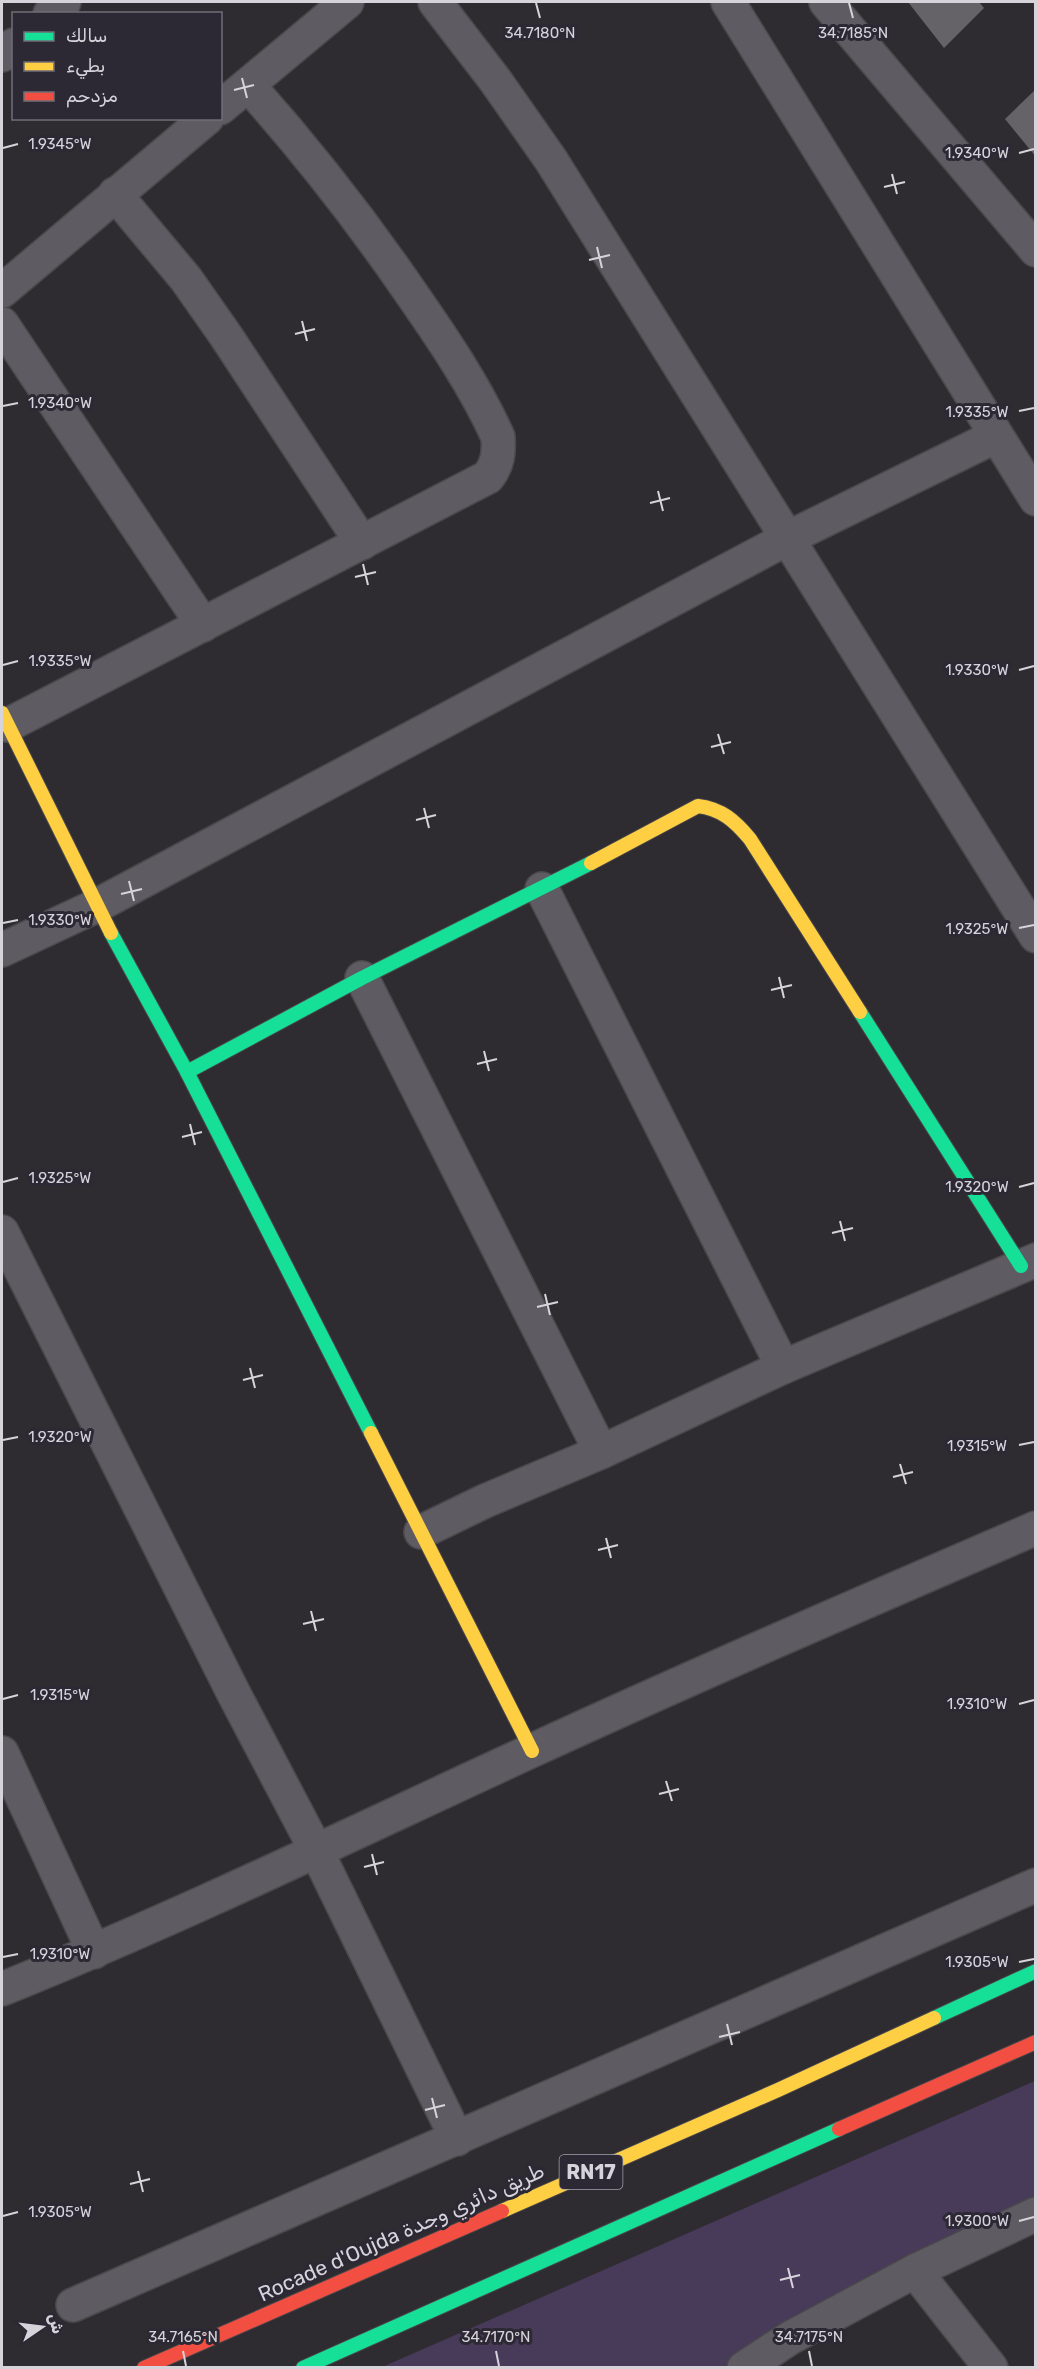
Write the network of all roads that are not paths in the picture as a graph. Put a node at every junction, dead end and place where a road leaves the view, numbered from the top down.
1 (64, 2) edge
2 (347, 2) edge
3 (435, 2) edge
4 (728, 2) edge
5 (826, 2) edge
6 (52, 12) edge
7 (249, 85) junction
8 (222, 106) edge
9 (205, 120) edge
10 (116, 194) junction
11 (1035, 250) edge
12 (2, 291) edge
13 (2, 324) edge
14 (996, 436) junction
15 (1035, 499) edge
16 (788, 538) junction
17 (362, 543) junction
18 (203, 625) junction
19 (5, 719) edge
20 (542, 889) junction
21 (96, 906) junction
22 (1035, 936) edge
23 (2, 950) edge
24 (362, 978) junction
25 (187, 1072) junction
26 (2, 1232) edge
27 (1028, 1263) edge
28 (783, 1367) junction
29 (601, 1452) junction
30 (1035, 1527) edge
31 (421, 1532) junction
32 (532, 1751) junction
33 (2, 1753) edge
34 (317, 1852) junction
35 (1035, 1885) edge
36 (94, 1952) junction
37 (1035, 1971) edge
38 (2, 1989) edge
39 (1035, 2042) edge
40 (456, 2139) junction
41 (1035, 2214) edge
42 (915, 2271) junction
43 (73, 2305) dead end
44 (144, 2367) edge
45 (303, 2367) edge
46 (744, 2367) edge
47 (991, 2367) edge

1 - 6 street
2 - 7 street
3 - 16 street
4 - 14 street
5 - 11 street
7 - 8 street
7 - 17 street
9 - 10 street
10 - 12 street
10 - 17 street
13 - 18 street
14 - 15 street
14 - 16 street
16 - 21 street
16 - 22 street
17 - 18 street
18 - 19 street
19 - 21 main road
20 - 24 main road
20 - 27 main road
20 - 28 street
21 - 23 street
21 - 25 main road
24 - 25 main road
24 - 29 street
25 - 31 main road
26 - 34 street
27 - 28 street
28 - 29 street
29 - 31 street
30 - 32 street
31 - 32 main road
32 - 34 street
33 - 36 street
34 - 36 street
34 - 40 street
35 - 40 street
36 - 38 street
37 - 44 main road, Rocade d'Oujda طريق دائري وجدة / RN17
39 - 45 main road
40 - 43 street
41 - 42 street
42 - 46 street
42 - 47 street

